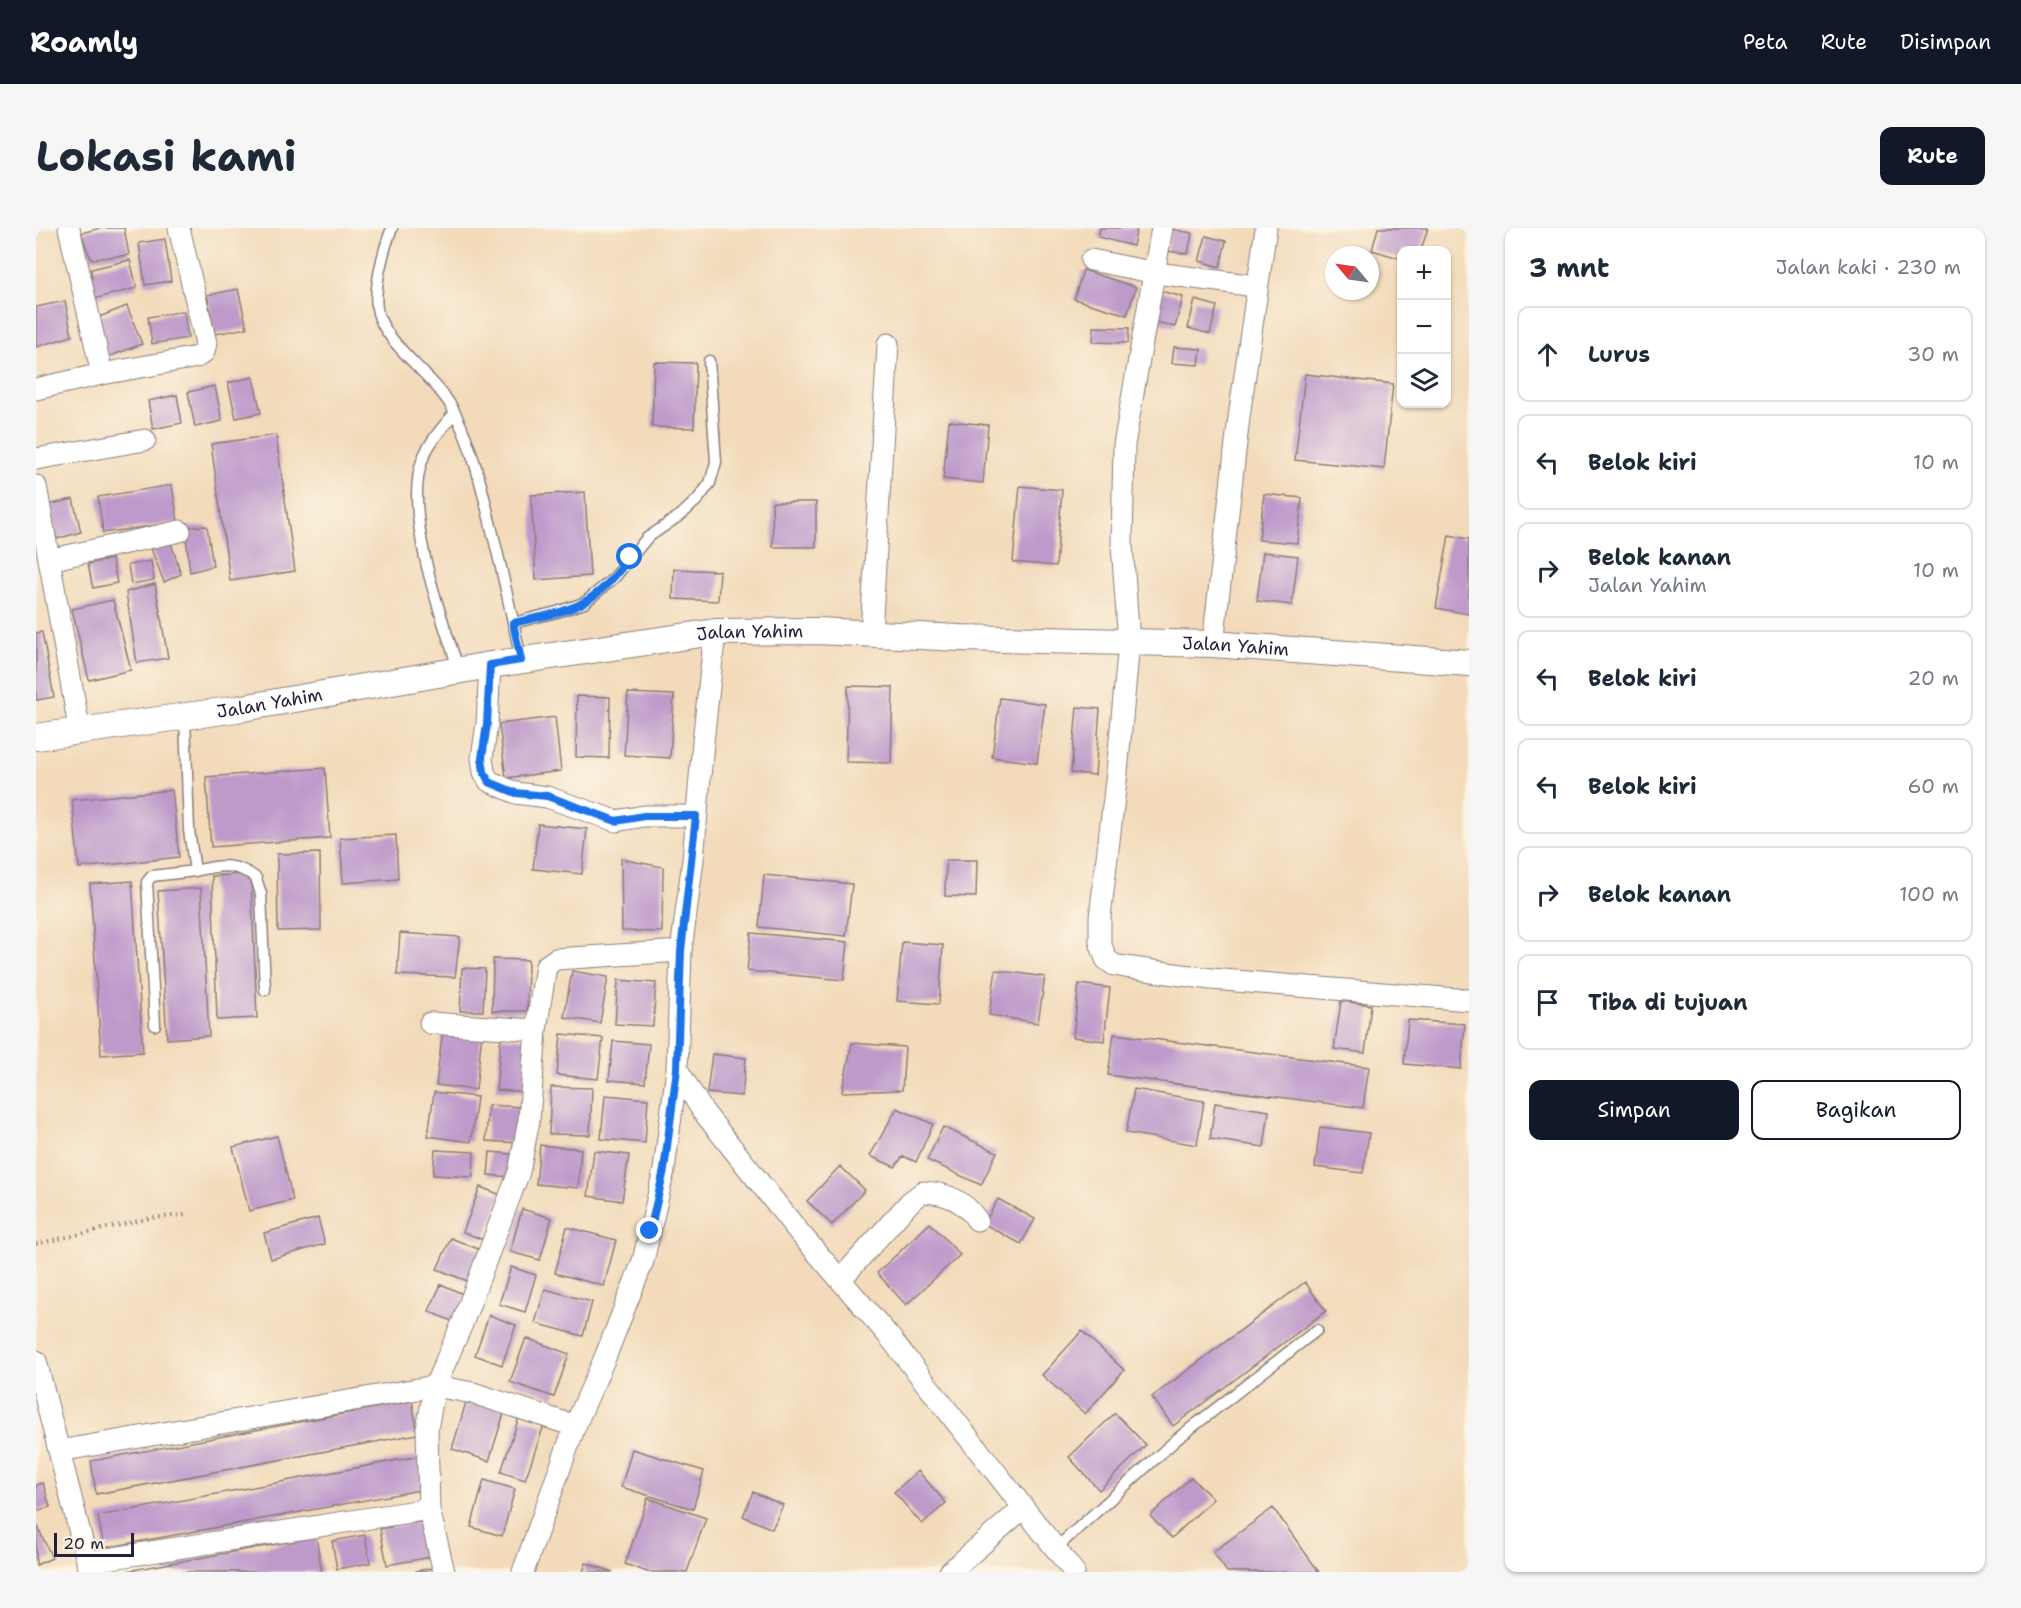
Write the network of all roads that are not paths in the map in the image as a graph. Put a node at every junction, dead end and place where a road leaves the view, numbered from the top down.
1 (69, 228) edge
2 (179, 228) edge
3 (392, 228) edge
4 (1162, 228) edge
5 (1266, 228) edge
6 (1091, 260) dead end
7 (1156, 273) junction
8 (1257, 286) junction
9 (888, 344) dead end
10 (709, 361) dead end
11 (102, 374) junction
12 (36, 389) edge
13 (455, 413) junction
14 (145, 440) dead end
15 (36, 459) edge
16 (36, 486) edge
17 (180, 531) dead end
18 (49, 560) junction
19 (513, 623) junction
20 (716, 632) junction
21 (871, 634) junction
22 (1129, 643) junction
23 (1213, 644) junction
24 (521, 660) junction
25 (1469, 663) edge
26 (490, 665) junction
27 (459, 670) junction
28 (185, 717) junction
29 (80, 733) junction
30 (36, 738) edge
31 (696, 816) junction
32 (195, 871) junction
33 (681, 951) junction
34 (265, 990) dead end
35 (1469, 1000) edge
36 (430, 1023) dead end
37 (155, 1025) dead end
38 (536, 1030) junction
39 (677, 1069) junction
40 (977, 1220) dead end
41 (840, 1280) junction
42 (1317, 1330) dead end
43 (36, 1361) edge
44 (435, 1386) junction
45 (575, 1426) junction
46 (59, 1450) junction
47 (429, 1509) junction
48 (1022, 1509) junction
49 (1055, 1549) junction
50 (88, 1567) edge
51 (444, 1572) edge
52 (523, 1572) edge
53 (950, 1572) edge
54 (1074, 1572) edge

1 - 11 street
2 - 11 street
3 - 13 lane
4 - 7 street
5 - 8 street
6 - 7 street
7 - 8 street
7 - 22 street
8 - 23 street
9 - 21 street
10 - 19 lane
11 - 12 street
13 - 19 lane
13 - 27 lane
14 - 15 street
16 - 18 street
17 - 18 street
18 - 29 street
19 - 24 lane
20 - 21 street, Jalan Yahim
20 - 24 street, Jalan Yahim
20 - 31 street
21 - 22 street, Jalan Yahim
22 - 23 street, Jalan Yahim
22 - 35 street
23 - 25 street, Jalan Yahim
24 - 26 street, Jalan Yahim
26 - 27 street, Jalan Yahim
26 - 31 street
27 - 28 street, Jalan Yahim
28 - 29 street, Jalan Yahim
28 - 32 lane
29 - 30 street, Jalan Yahim
31 - 33 street
32 - 34 lane
32 - 37 lane
33 - 38 street
33 - 39 street
36 - 38 street
38 - 44 street
39 - 41 street
39 - 45 street
40 - 41 street
41 - 48 street
42 - 49 lane
43 - 46 street
44 - 45 street
44 - 46 street
44 - 47 street
45 - 52 street
46 - 50 street
47 - 50 street
47 - 51 street
48 - 49 street
48 - 53 street
49 - 54 street

